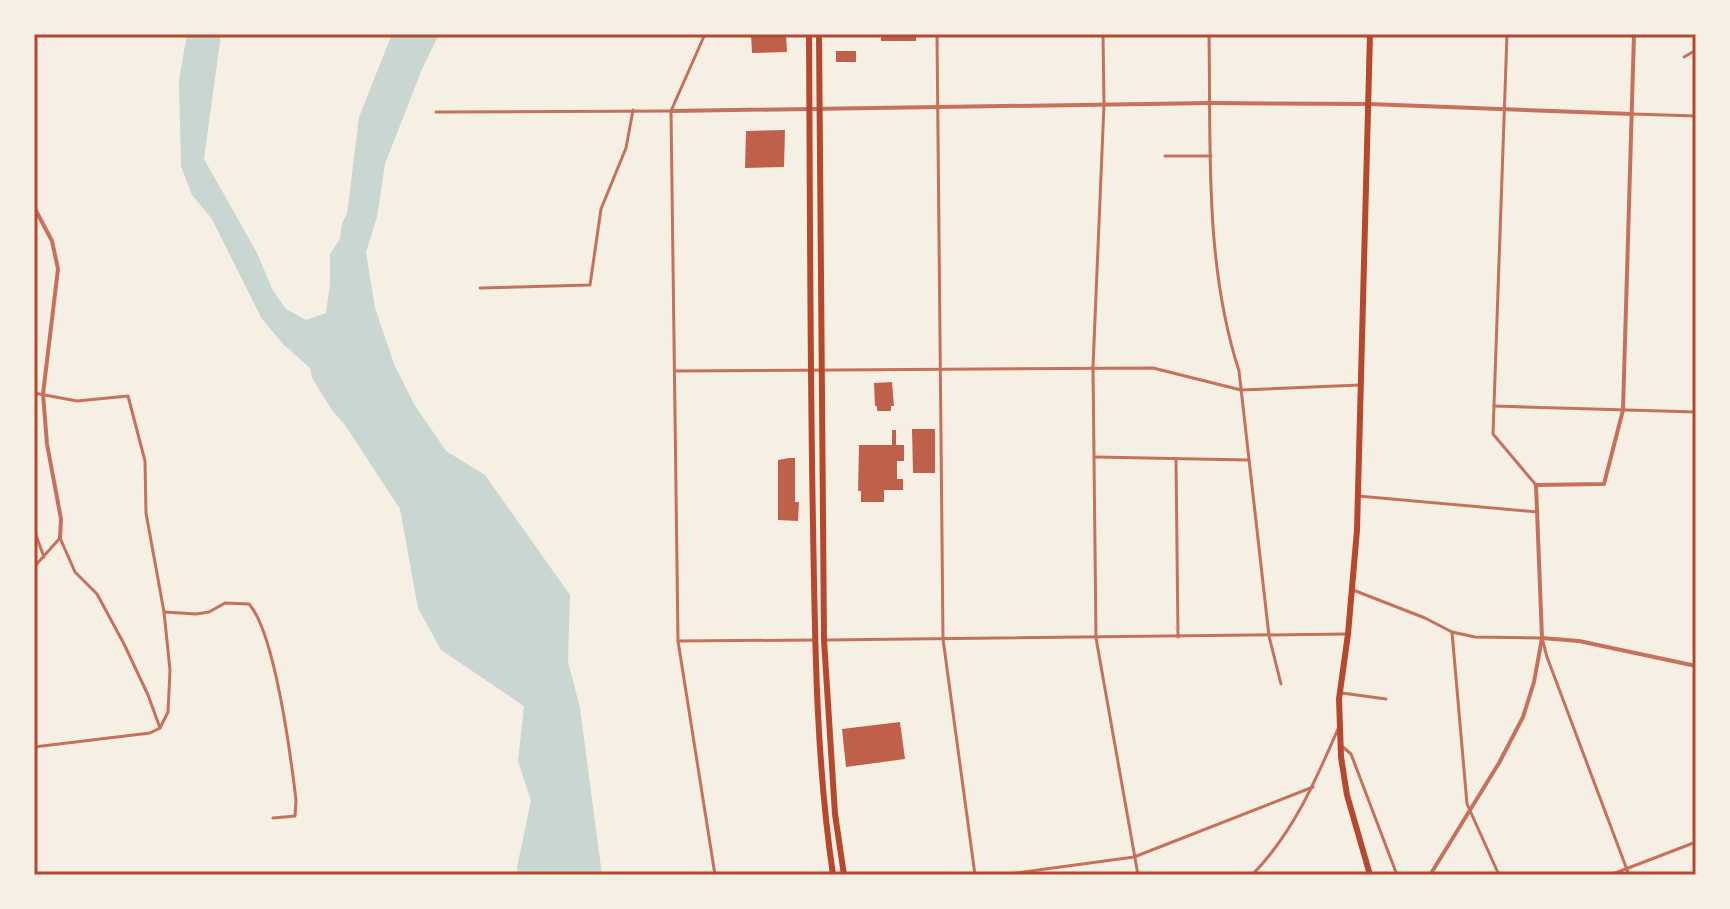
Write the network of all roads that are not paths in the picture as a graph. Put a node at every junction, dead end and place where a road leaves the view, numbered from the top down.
1 (705, 34) edge
2 (809, 34) edge
3 (819, 34) edge
4 (937, 34) edge
5 (1103, 34) edge
6 (1209, 34) edge
7 (1370, 34) edge
8 (1507, 34) edge
9 (1634, 34) edge
10 (1696, 50) edge
11 (1684, 57) dead end
12 (1210, 103) junction
13 (1104, 104) junction
14 (1369, 104) junction
15 (938, 106) junction
16 (820, 107) junction
17 (809, 108) junction
18 (633, 110) junction
19 (1504, 110) junction
20 (671, 111) junction
21 (436, 112) dead end
22 (1632, 114) junction
23 (1696, 116) edge
24 (1165, 156) dead end
25 (1211, 156) junction
26 (34, 207) edge
27 (480, 288) dead end
28 (1093, 367) junction
29 (941, 370) junction
30 (675, 371) junction
31 (810, 371) junction
32 (823, 371) junction
33 (1361, 385) junction
34 (1241, 390) junction
35 (34, 393) edge
36 (43, 394) junction
37 (1494, 406) junction
38 (1623, 410) junction
39 (1696, 412) edge
40 (1094, 457) junction
41 (1176, 459) junction
42 (1248, 460) junction
43 (1536, 485) junction
44 (1358, 496) junction
45 (1538, 512) junction
46 (34, 530) edge
47 (60, 538) junction
48 (44, 558) junction
49 (34, 567) edge
50 (1353, 590) junction
51 (164, 612) junction
52 (1452, 632) junction
53 (1348, 634) junction
54 (1269, 636) junction
55 (1178, 637) junction
56 (1096, 638) junction
57 (1542, 638) junction
58 (943, 639) junction
59 (815, 640) junction
60 (824, 640) junction
61 (678, 641) junction
62 (1696, 666) edge
63 (1281, 684) dead end
64 (1340, 692) junction
65 (1386, 699) dead end
66 (1339, 725) junction
67 (160, 728) junction
68 (1340, 745) junction
69 (34, 747) edge
70 (1313, 787) junction
71 (1470, 814) junction
72 (273, 818) dead end
73 (1696, 842) edge
74 (1134, 857) junction
75 (1627, 869) junction
76 (715, 875) edge
77 (833, 875) edge
78 (844, 875) edge
79 (975, 875) edge
80 (1001, 875) edge
81 (1138, 875) edge
82 (1252, 875) edge
83 (1370, 875) edge
84 (1397, 875) edge
85 (1430, 875) edge
86 (1499, 875) edge
87 (1610, 875) edge
88 (1629, 875) edge

1 - 20 street
2 - 17 highway
3 - 16 highway
4 - 15 street
5 - 13 street
6 - 12 street
7 - 14 highway
8 - 19 street
9 - 22 street
10 - 11 street
12 - 13 street
12 - 14 street
12 - 25 street
13 - 15 street
13 - 28 street
14 - 19 street
14 - 33 highway
15 - 16 street
15 - 29 street
16 - 17 street
16 - 32 highway
17 - 20 street
17 - 31 highway
18 - 20 street
18 - 21 street
18 - 27 street
19 - 22 street
19 - 37 street
20 - 30 street
22 - 23 street
22 - 38 street
24 - 25 street
25 - 34 street
26 - 36 street
28 - 29 street
28 - 34 street
28 - 40 street
29 - 32 street
29 - 58 street
30 - 31 street
30 - 61 street
31 - 32 street
31 - 59 highway
32 - 60 highway
33 - 34 street
33 - 44 highway
34 - 42 street
35 - 36 street
36 - 47 street
36 - 51 street
37 - 38 street
37 - 43 street
38 - 39 street
38 - 43 street
40 - 41 street
40 - 56 street
41 - 42 street
41 - 55 street
42 - 54 street
43 - 45 street
44 - 45 street
44 - 50 highway
45 - 57 street
46 - 48 street
47 - 48 street
47 - 67 street
48 - 49 street
50 - 52 street
50 - 53 highway
51 - 67 street
51 - 72 street
52 - 57 street
52 - 71 street
53 - 54 street
53 - 64 highway
54 - 55 street
54 - 63 street
55 - 56 street
56 - 58 street
56 - 74 street
57 - 62 street
57 - 71 street
57 - 75 street
58 - 60 street
58 - 79 street
59 - 60 street
59 - 61 street
59 - 77 highway
60 - 78 highway
61 - 76 street
64 - 65 street
64 - 66 highway
66 - 68 highway
66 - 70 street
67 - 69 street
68 - 83 highway
68 - 84 street
70 - 74 street
70 - 82 street
71 - 85 street
71 - 86 street
73 - 75 street
74 - 80 street
74 - 81 street
75 - 87 street
75 - 88 street

